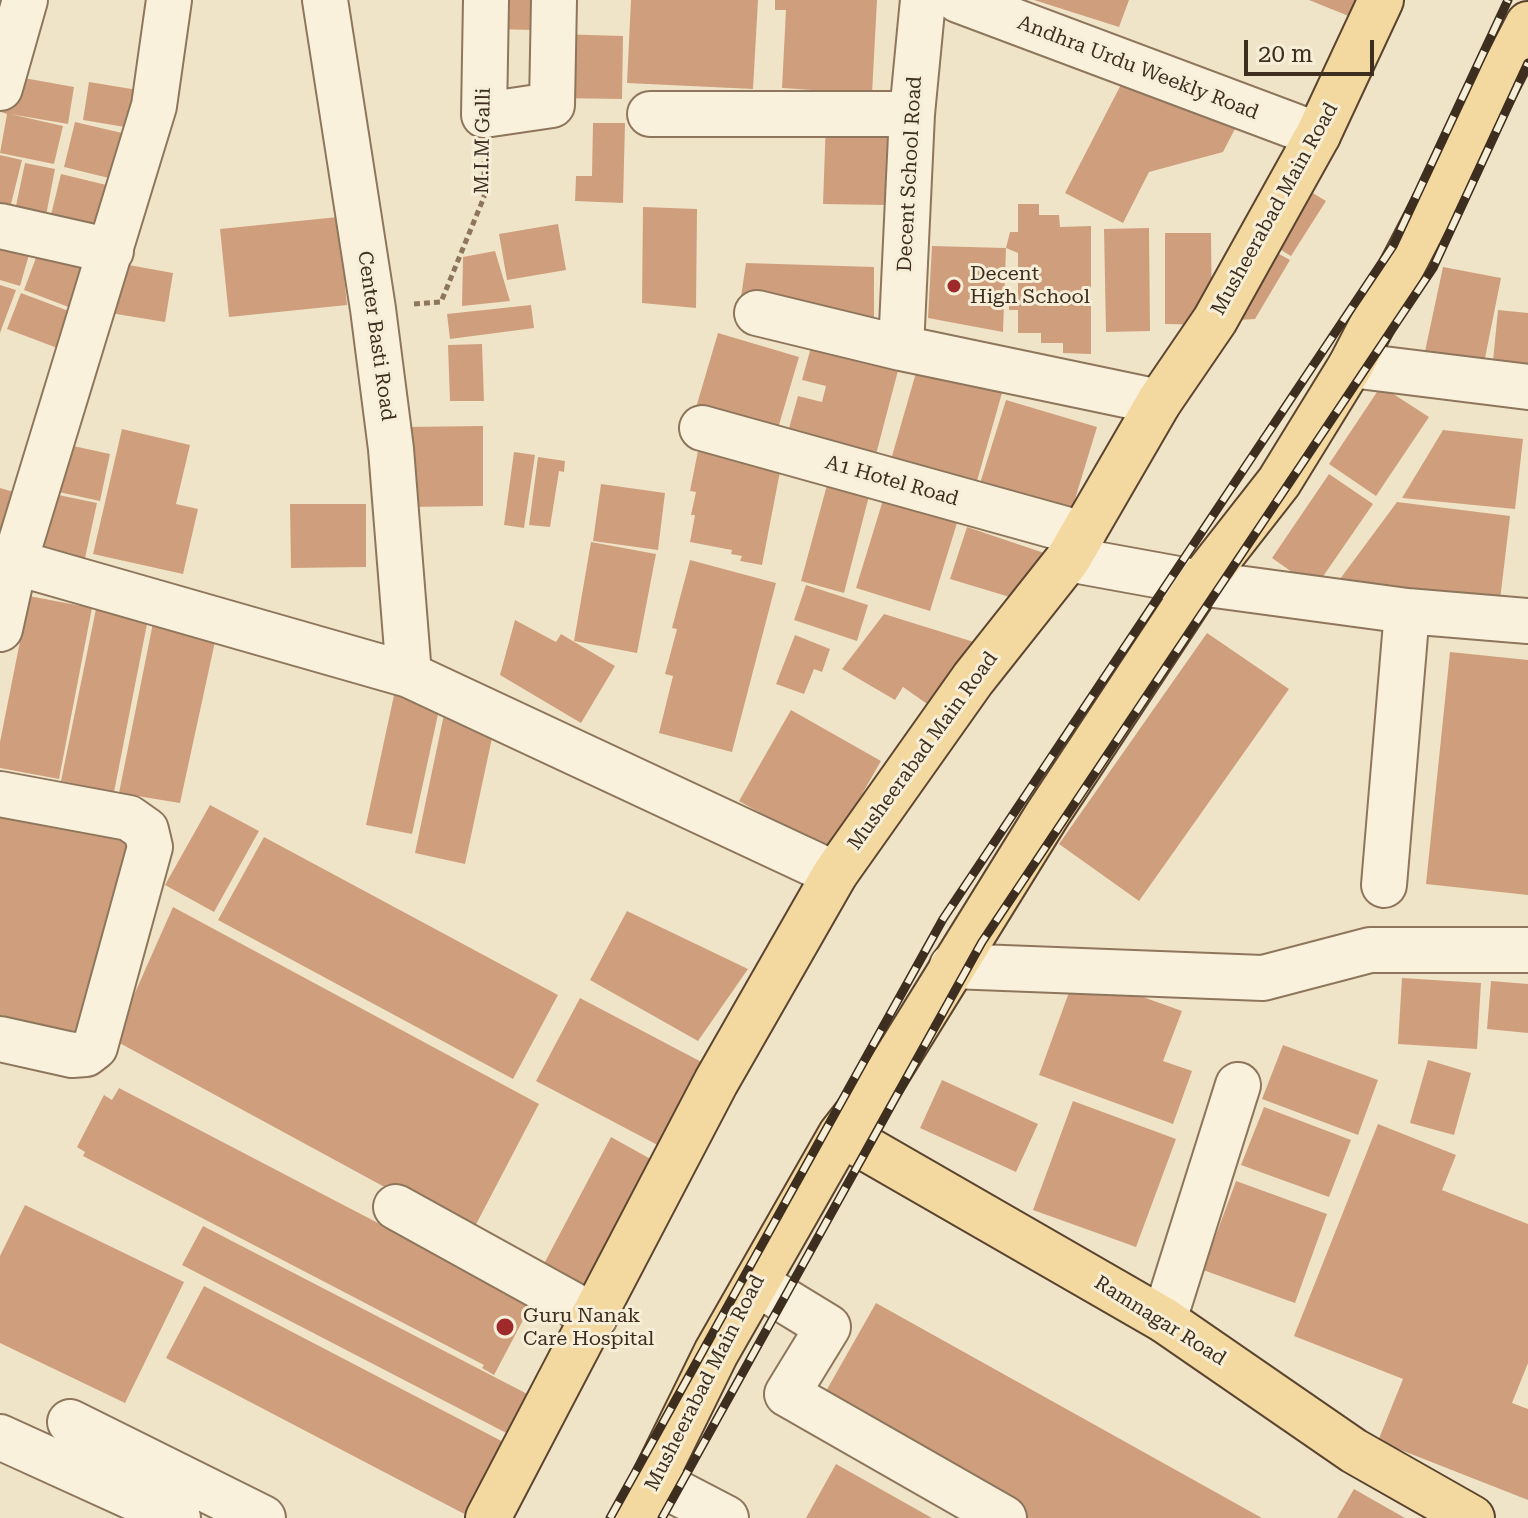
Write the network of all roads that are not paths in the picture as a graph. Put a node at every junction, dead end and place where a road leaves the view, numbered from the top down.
1 (25, 0) edge
2 (169, 0) edge
3 (325, 0) edge
4 (486, 0) edge
5 (554, 0) edge
6 (923, 0) edge
7 (958, 0) edge
8 (1381, 0) edge
9 (1528, 24) edge
10 (0, 88) edge
11 (650, 114) dead end
12 (912, 114) junction
13 (1318, 135) junction
14 (0, 226) edge
15 (111, 251) junction
16 (757, 313) dead end
17 (901, 348) junction
18 (1351, 365) junction
19 (1528, 387) edge
20 (1159, 402) junction
21 (702, 428) dead end
22 (1076, 547) junction
23 (8, 559) edge
24 (1200, 583) junction
25 (1407, 611) junction
26 (1528, 621) edge
27 (0, 629) edge
28 (409, 675) junction
29 (0, 794) edge
30 (835, 874) junction
31 (1384, 885) dead end
32 (1528, 950) edge
33 (952, 966) junction
34 (0, 1039) edge
35 (1238, 1085) dead end
36 (841, 1134) junction
37 (396, 1207) dead end
38 (756, 1283) junction
39 (595, 1317) junction
40 (1164, 1320) junction
41 (70, 1422) dead end
42 (0, 1437) edge
43 (645, 1499) edge
44 (497, 1515) edge
45 (178, 1518) edge
46 (263, 1518) edge
47 (726, 1518) edge
48 (1004, 1518) edge
49 (1472, 1518) edge

1 - 10 street
2 - 15 street
3 - 28 street, Center Basti Road
4 - 5 street, M.I.M Galli
6 - 12 street, Decent School Road
7 - 13 street, Andhra Urdu Weekly Road
8 - 13 main road, Musheerabad Main Road
9 - 18 main road, Musheerabad Main Road
11 - 12 street
12 - 17 street, Decent School Road
13 - 20 main road, Musheerabad Main Road
14 - 15 street
15 - 23 street
16 - 17 street
17 - 20 street
18 - 19 street
18 - 24 main road, Musheerabad Main Road
20 - 22 main road, Musheerabad Main Road
21 - 22 street, A1 Hotel Road
22 - 24 street, A1 Hotel Road
22 - 30 main road, Musheerabad Main Road
23 - 27 street
23 - 28 street
24 - 25 street, A1 Hotel Road
24 - 33 main road, Musheerabad Main Road
25 - 26 street, A1 Hotel Road
25 - 31 street
28 - 30 street
29 - 34 street
30 - 39 main road, Musheerabad Main Road
32 - 33 street
33 - 36 main road, Musheerabad Main Road
35 - 40 street
36 - 38 main road, Musheerabad Main Road
36 - 40 main road, Ramnagar Road
37 - 39 street
38 - 43 main road, Musheerabad Main Road
38 - 48 street
39 - 44 main road, Musheerabad Main Road
40 - 49 main road, Ramnagar Road
41 - 46 street
42 - 45 street
43 - 47 street

